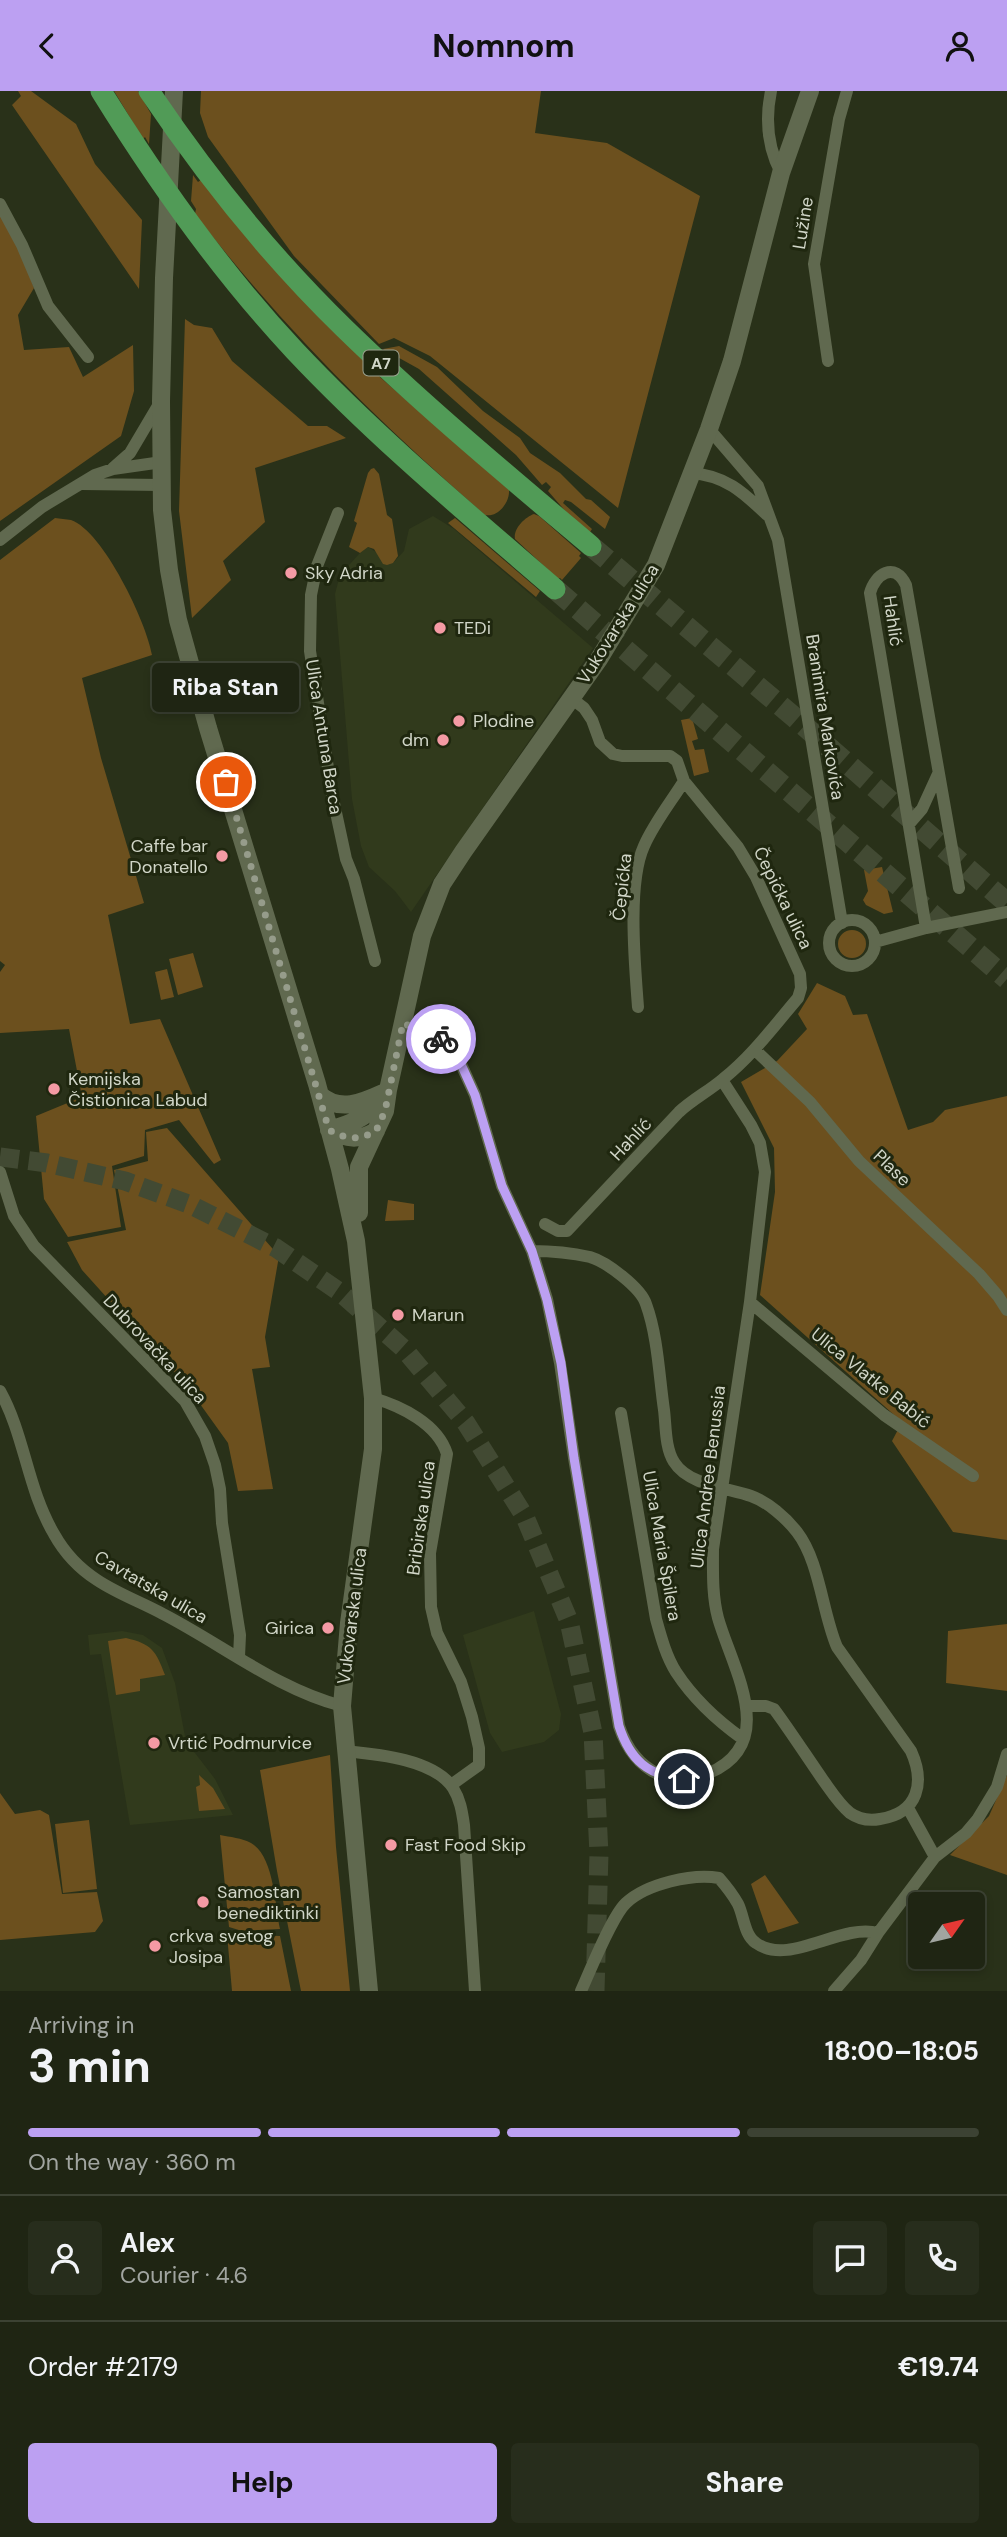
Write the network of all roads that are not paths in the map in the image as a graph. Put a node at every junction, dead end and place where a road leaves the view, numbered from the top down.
1 (88, 91) edge
2 (101, 91) edge
3 (149, 91) edge
4 (161, 91) edge
5 (174, 91) edge
6 (771, 91) edge
7 (810, 91) edge
8 (847, 91) edge
9 (134, 144) junction
10 (191, 152) junction
11 (781, 173) junction
12 (0, 204) edge
13 (88, 357) dead end
14 (828, 361) dead end
15 (161, 401) junction
16 (709, 429) junction
17 (162, 462) junction
18 (113, 469) junction
19 (691, 473) junction
20 (82, 484) junction
21 (162, 485) junction
22 (338, 513) dead end
23 (769, 517) junction
24 (0, 540) edge
25 (591, 546) tunnel mouth
26 (555, 589) tunnel mouth
27 (571, 698) junction
28 (938, 773) junction
29 (684, 781) junction
30 (909, 824) junction
31 (959, 888) dead end
32 (1007, 912) edge
33 (842, 923) junction
34 (926, 928) junction
35 (874, 942) junction
36 (375, 961) dead end
37 (798, 998) joint
38 (638, 1007) dead end
39 (403, 1023) junction
40 (755, 1050) junction
41 (722, 1080) junction
42 (388, 1090) junction
43 (320, 1095) junction
44 (329, 1130) junction
45 (376, 1131) junction
46 (0, 1173) edge
47 (545, 1224) dead end
48 (356, 1241) junction
49 (532, 1251) junction
50 (750, 1302) junction
51 (1007, 1310) edge
52 (0, 1391) edge
53 (373, 1398) junction
54 (621, 1413) dead end
55 (973, 1476) dead end
56 (724, 1488) junction
57 (239, 1657) junction
58 (342, 1706) junction
59 (748, 1706) junction
60 (743, 1739) junction
61 (345, 1751) junction
62 (1005, 1760) edge
63 (452, 1786) junction
64 (908, 1808) junction
65 (934, 1857) junction
66 (878, 1933) junction
67 (840, 1988) edge
68 (369, 1991) edge
69 (475, 1991) edge
70 (581, 1991) edge

1 - 9 highway
2 - 9 highway
3 - 10 highway, A7
4 - 10 highway
5 - 15 main road
6 - 11 street
7 - 11 main road, Vukovarska ulica
8 - 14 street, Lužine
9 - 26 highway
10 - 25 highway, A7
11 - 16 main road, Vukovarska ulica
12 - 13 street
15 - 17 main road
15 - 18 street
16 - 19 main road, Vukovarska ulica
16 - 23 street, Branimira Markovića
17 - 18 street
17 - 21 main road
18 - 20 street
19 - 23 street, Branimira Markovića
19 - 27 main road, Vukovarska ulica
20 - 21 street
20 - 24 street
21 - 43 main road
22 - 36 street, Ulica Antuna Barca
23 - 33 street, Branimira Markovića
27 - 29 street, Čepićka ulica
27 - 39 main road, Vukovarska ulica
28 - 30 street
28 - 30 street, Hahlić
28 - 31 street, Hahlić
29 - 37 street, Čepićka ulica
29 - 38 street, Čepićka
30 - 34 street, Hahlić
32 - 34 street
33 - 35 street
33 - 35 street
34 - 35 street
37 - 40 street, Hahlić
39 - 42 main road, Vukovarska ulica
39 - 49 street, Ulica Andree Benussia
40 - 41 street, Hahlić
40 - 51 street, Plase
41 - 47 street, Hahlić
41 - 50 street, Ulica Andree Benussia
42 - 43 main road
42 - 44 main road, Vukovarska ulica
42 - 45 main road, Vukovarska ulica
43 - 44 main road
44 - 45 main road
44 - 48 main road, Vukovarska ulica
45 - 48 main road, Vukovarska ulica
46 - 57 street, Dubrovačka ulica
48 - 53 main road, Vukovarska ulica
49 - 56 street
49 - 60 street, Ulica Andree Benussia
50 - 55 street, Ulica Vlatke Babić
50 - 56 street, Ulica Andree Benussia
52 - 57 street, Cavtatska ulica
53 - 58 main road, Vukovarska ulica
53 - 63 street, Bribirska ulica
54 - 60 street, Ulica Maria Špilera
56 - 59 street, Ulica Andree Benussia
56 - 64 street
57 - 58 street, Cavtatska ulica
58 - 61 main road, Vukovarska ulica
59 - 60 street, Ulica Andree Benussia
59 - 64 street
61 - 63 street
61 - 68 main road, Vukovarska ulica
62 - 65 street
63 - 69 street
64 - 65 street
65 - 66 street
66 - 67 street
66 - 70 street

